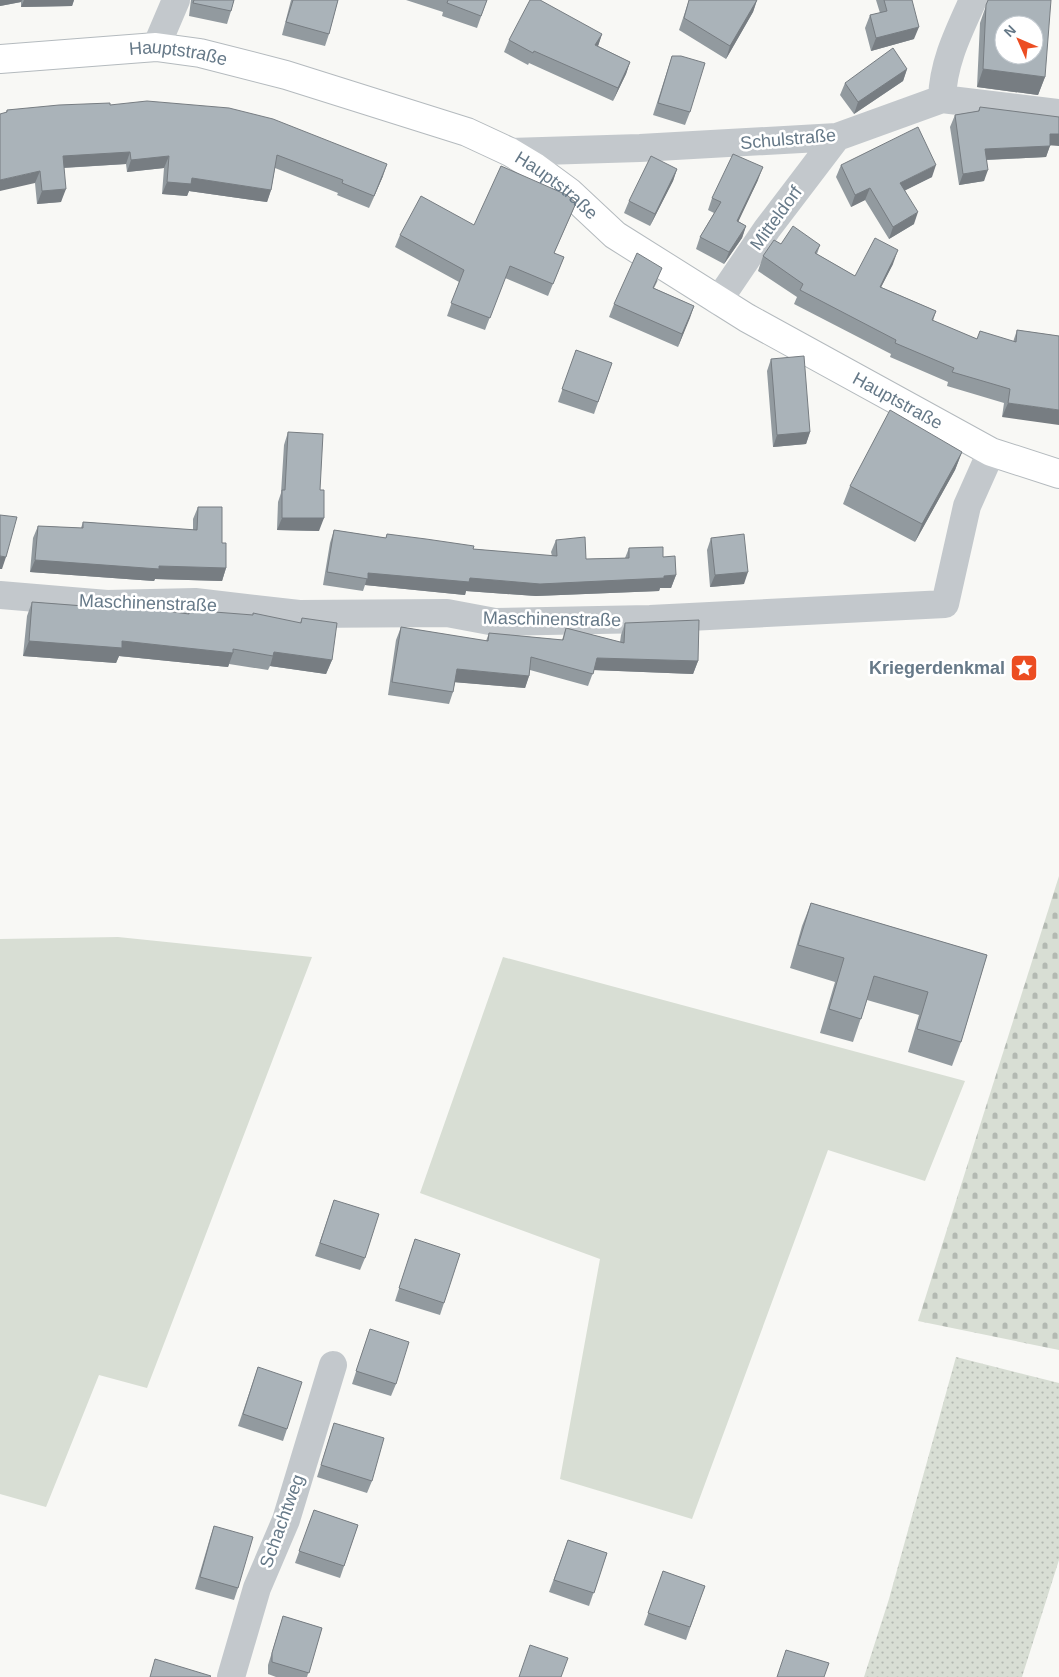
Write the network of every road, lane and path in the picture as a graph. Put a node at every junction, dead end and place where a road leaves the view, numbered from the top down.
1 (176, 0) edge
2 (973, 0) edge
3 (156, 47) junction
4 (0, 59) edge
5 (942, 99) junction
6 (1059, 112) edge
7 (837, 137) junction
8 (510, 152) junction
9 (718, 301) junction
10 (991, 452) junction
11 (1059, 474) edge
12 (0, 595) edge
13 (334, 1365) dead end
14 (231, 1677) edge

1 - 3 street
2 - 5 street
3 - 4 main road, Hauptstraße
3 - 8 main road, Hauptstraße
5 - 6 street, Schulstraße
5 - 7 street, Schulstraße
7 - 8 street, Schulstraße
7 - 9 street, Mitteldorf
8 - 9 main road, Hauptstraße
9 - 10 main road, Hauptstraße
10 - 11 main road, Hauptstraße
10 - 12 street, Maschinenstraße
13 - 14 street, Schachtweg

